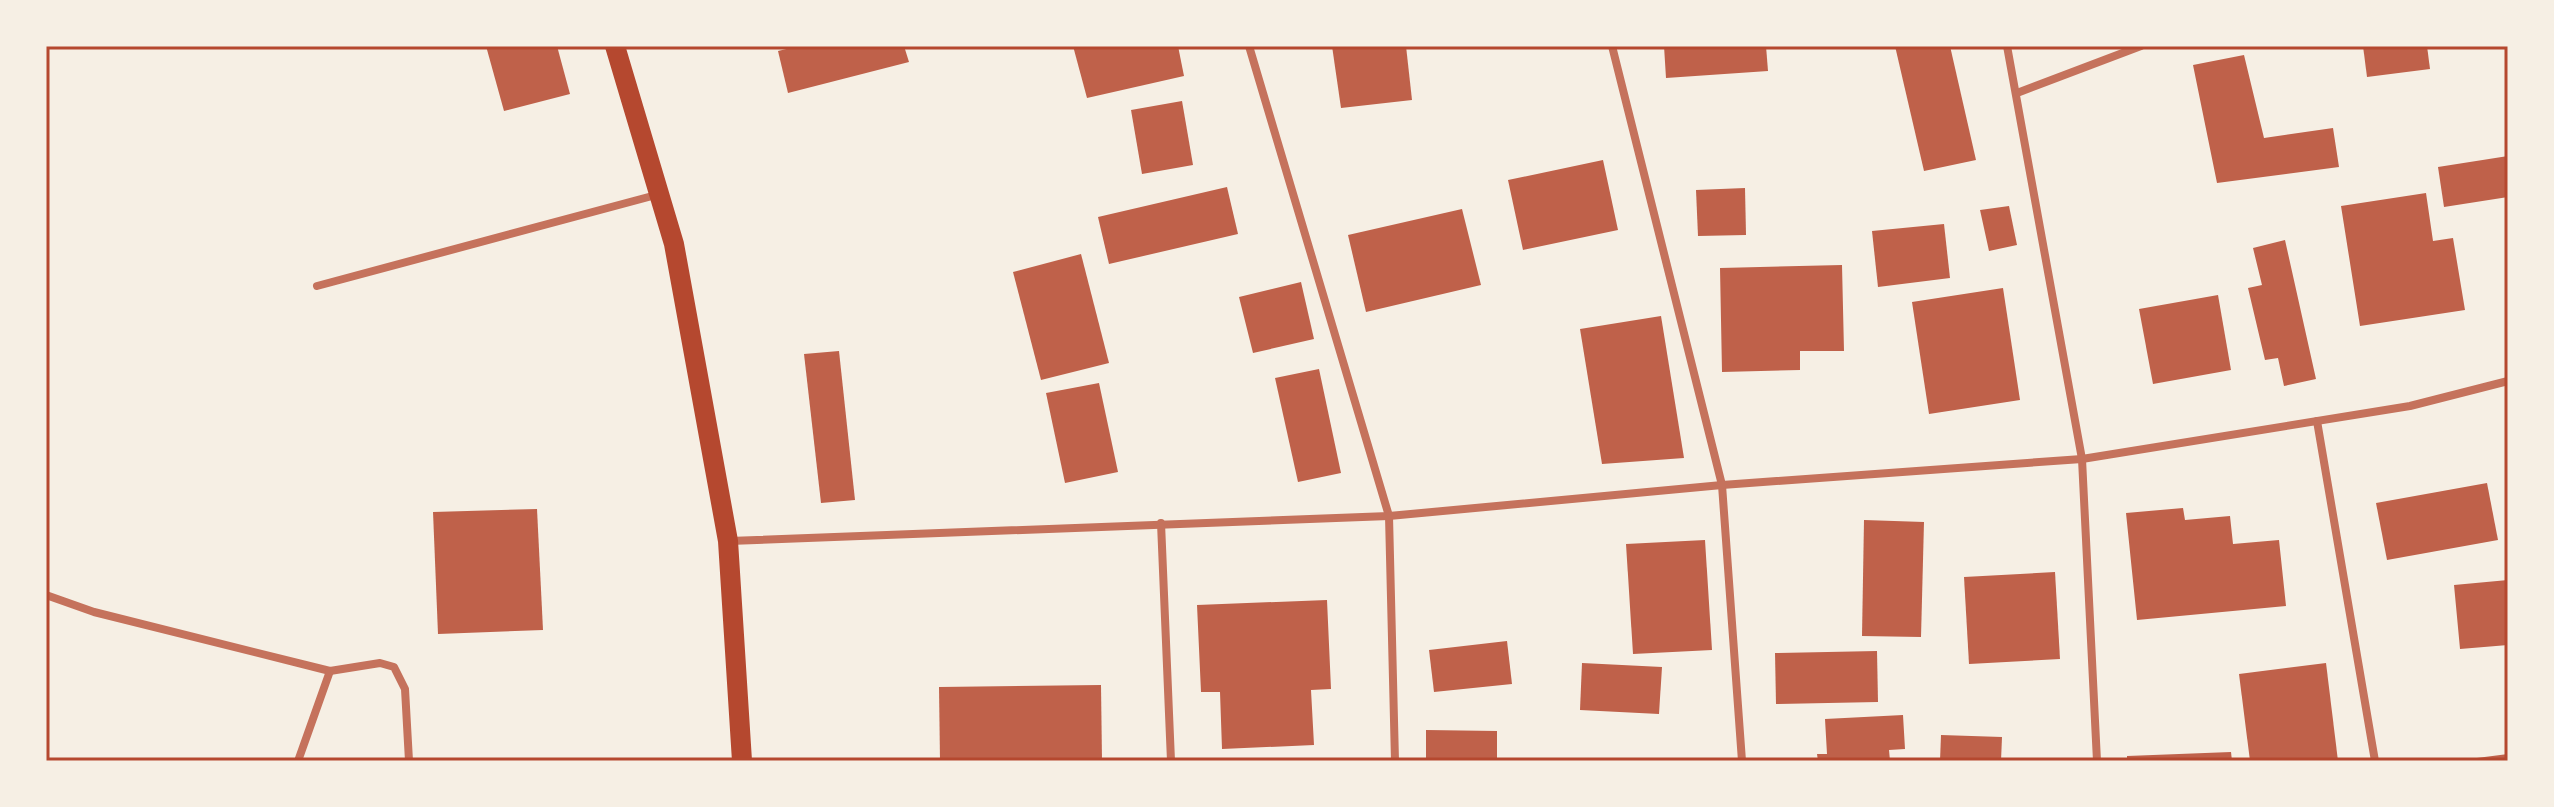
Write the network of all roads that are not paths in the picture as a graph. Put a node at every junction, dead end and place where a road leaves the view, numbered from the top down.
1 (615, 46) edge
2 (1249, 46) edge
3 (1612, 46) edge
4 (2007, 46) edge
5 (2141, 46) edge
6 (2017, 93) junction
7 (661, 193) junction
8 (317, 286) dead end
9 (2508, 381) edge
10 (2317, 421) junction
11 (2082, 459) junction
12 (1722, 485) junction
13 (1389, 516) junction
14 (1161, 523) junction
15 (728, 541) junction
16 (46, 595) edge
17 (330, 671) junction
18 (298, 761) edge
19 (409, 761) edge
20 (742, 761) edge
21 (1171, 761) edge
22 (1395, 761) edge
23 (1742, 761) edge
24 (2097, 761) edge
25 (2375, 761) edge

1 - 7 main road
2 - 13 street
3 - 12 street
4 - 6 street
5 - 6 street
6 - 11 street
7 - 8 street
7 - 15 main road
9 - 10 street
10 - 11 street
10 - 25 street
11 - 12 street
11 - 24 street
12 - 13 street
12 - 23 street
13 - 14 street
13 - 22 street
14 - 15 street
14 - 21 street
15 - 20 main road
16 - 17 street
17 - 18 street
17 - 19 street

